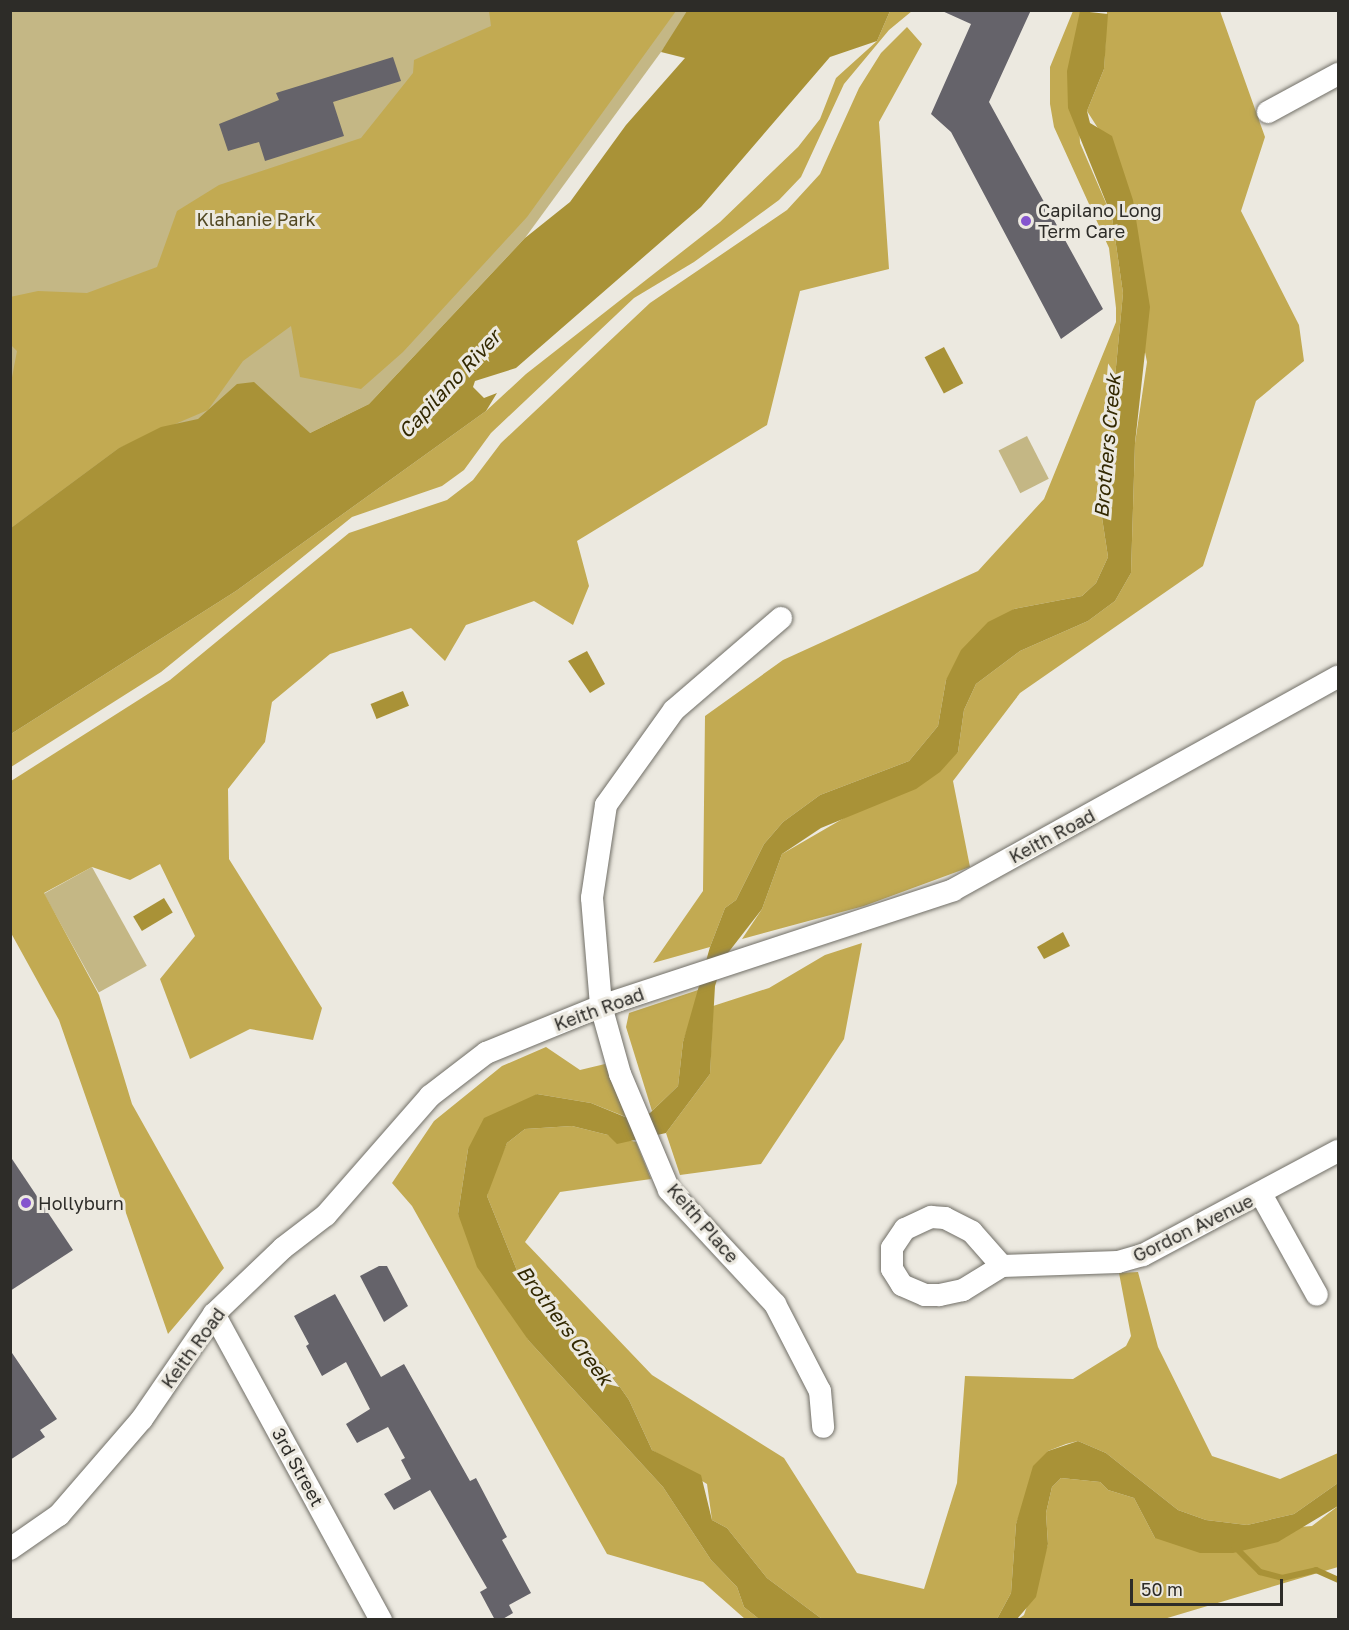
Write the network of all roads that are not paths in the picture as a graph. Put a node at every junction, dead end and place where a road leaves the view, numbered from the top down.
1 (1338, 74) edge
2 (1268, 112) dead end
3 (781, 618) dead end
4 (1338, 677) edge
5 (601, 1006) junction
6 (1338, 1151) edge
7 (1262, 1194) junction
8 (1002, 1266) junction
9 (1317, 1294) dead end
10 (214, 1314) junction
11 (823, 1427) dead end
12 (10, 1549) edge
13 (381, 1620) edge

1 - 2 street
3 - 5 street, Keith Place
4 - 5 street, Keith Road
5 - 10 street, Keith Road
5 - 11 street, Keith Place
6 - 7 street, Gordon Avenue
7 - 8 street, Gordon Avenue
7 - 9 street
8 - 8 street, Gordon Avenue
10 - 12 street, Keith Road
10 - 13 street, 3rd Street

